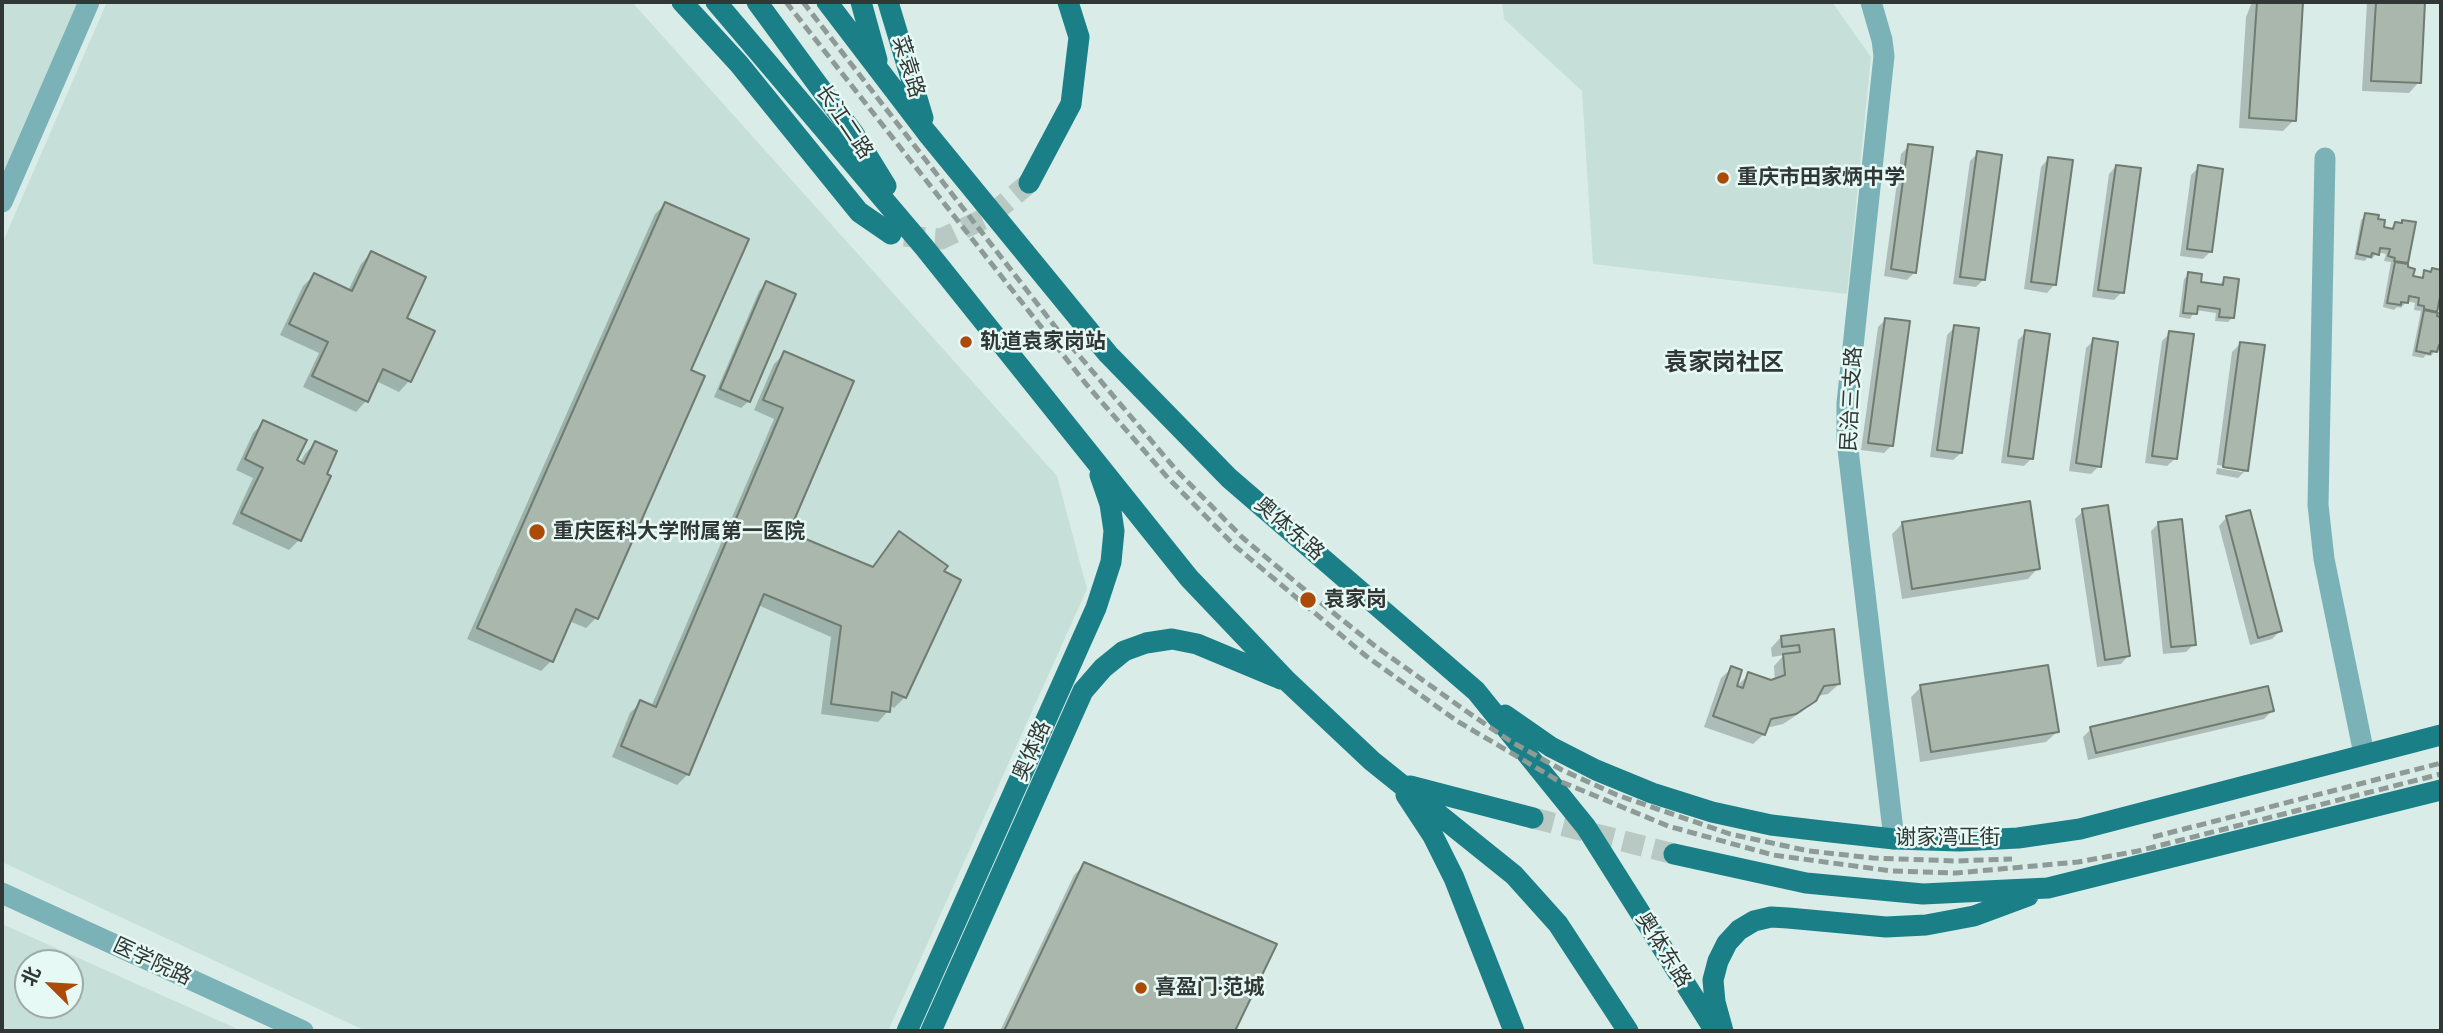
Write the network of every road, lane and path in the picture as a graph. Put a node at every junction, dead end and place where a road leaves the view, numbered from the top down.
1 (89, 2) edge
2 (682, 2) edge
3 (716, 2) edge
4 (757, 2) edge
5 (827, 2) edge
6 (861, 2) edge
7 (888, 2) edge
8 (1068, 2) edge
9 (1871, 2) edge
10 (879, 69) junction
11 (927, 133) junction
12 (2325, 158) dead end
13 (1029, 183) tunnel mouth
14 (2, 202) edge
15 (891, 234) tunnel mouth
16 (923, 247) junction
17 (1096, 463) junction
18 (1287, 681) junction
19 (1476, 691) junction
20 (2441, 735) edge
21 (2364, 754) junction
22 (1398, 782) junction
23 (2441, 790) edge
24 (1533, 818) tunnel mouth
25 (1894, 839) junction
26 (1674, 854) tunnel mouth
27 (2048, 888) junction
28 (2, 893) edge
29 (1698, 1004) junction
30 (303, 1031) edge
31 (907, 1031) edge
32 (931, 1031) edge
33 (1514, 1031) edge
34 (1628, 1031) edge
35 (1703, 1031) edge
36 (1715, 1031) edge
37 (1723, 1031) edge

1 - 14 street
2 - 15 main road
3 - 16 main road
4 - 16 main road, 长江二路
5 - 10 main road
6 - 10 main road
7 - 11 main road, 菜袁路
8 - 13 main road
9 - 25 street, 民治三支路
10 - 11 main road
11 - 19 main road, 奥体东路
12 - 21 street
16 - 17 main road
17 - 18 main road
17 - 31 main road, 奥体路
18 - 22 main road
18 - 32 main road, 奥体路
19 - 25 main road, 谢家湾正街
19 - 29 main road, 奥体东路
20 - 21 main road, 谢家湾正街
21 - 25 main road, 谢家湾正街
22 - 24 main road
22 - 33 main road
22 - 34 main road
23 - 27 main road
26 - 27 main road
27 - 37 main road
28 - 30 street, 医学院路
29 - 35 main road
29 - 36 main road, 奥体东路

